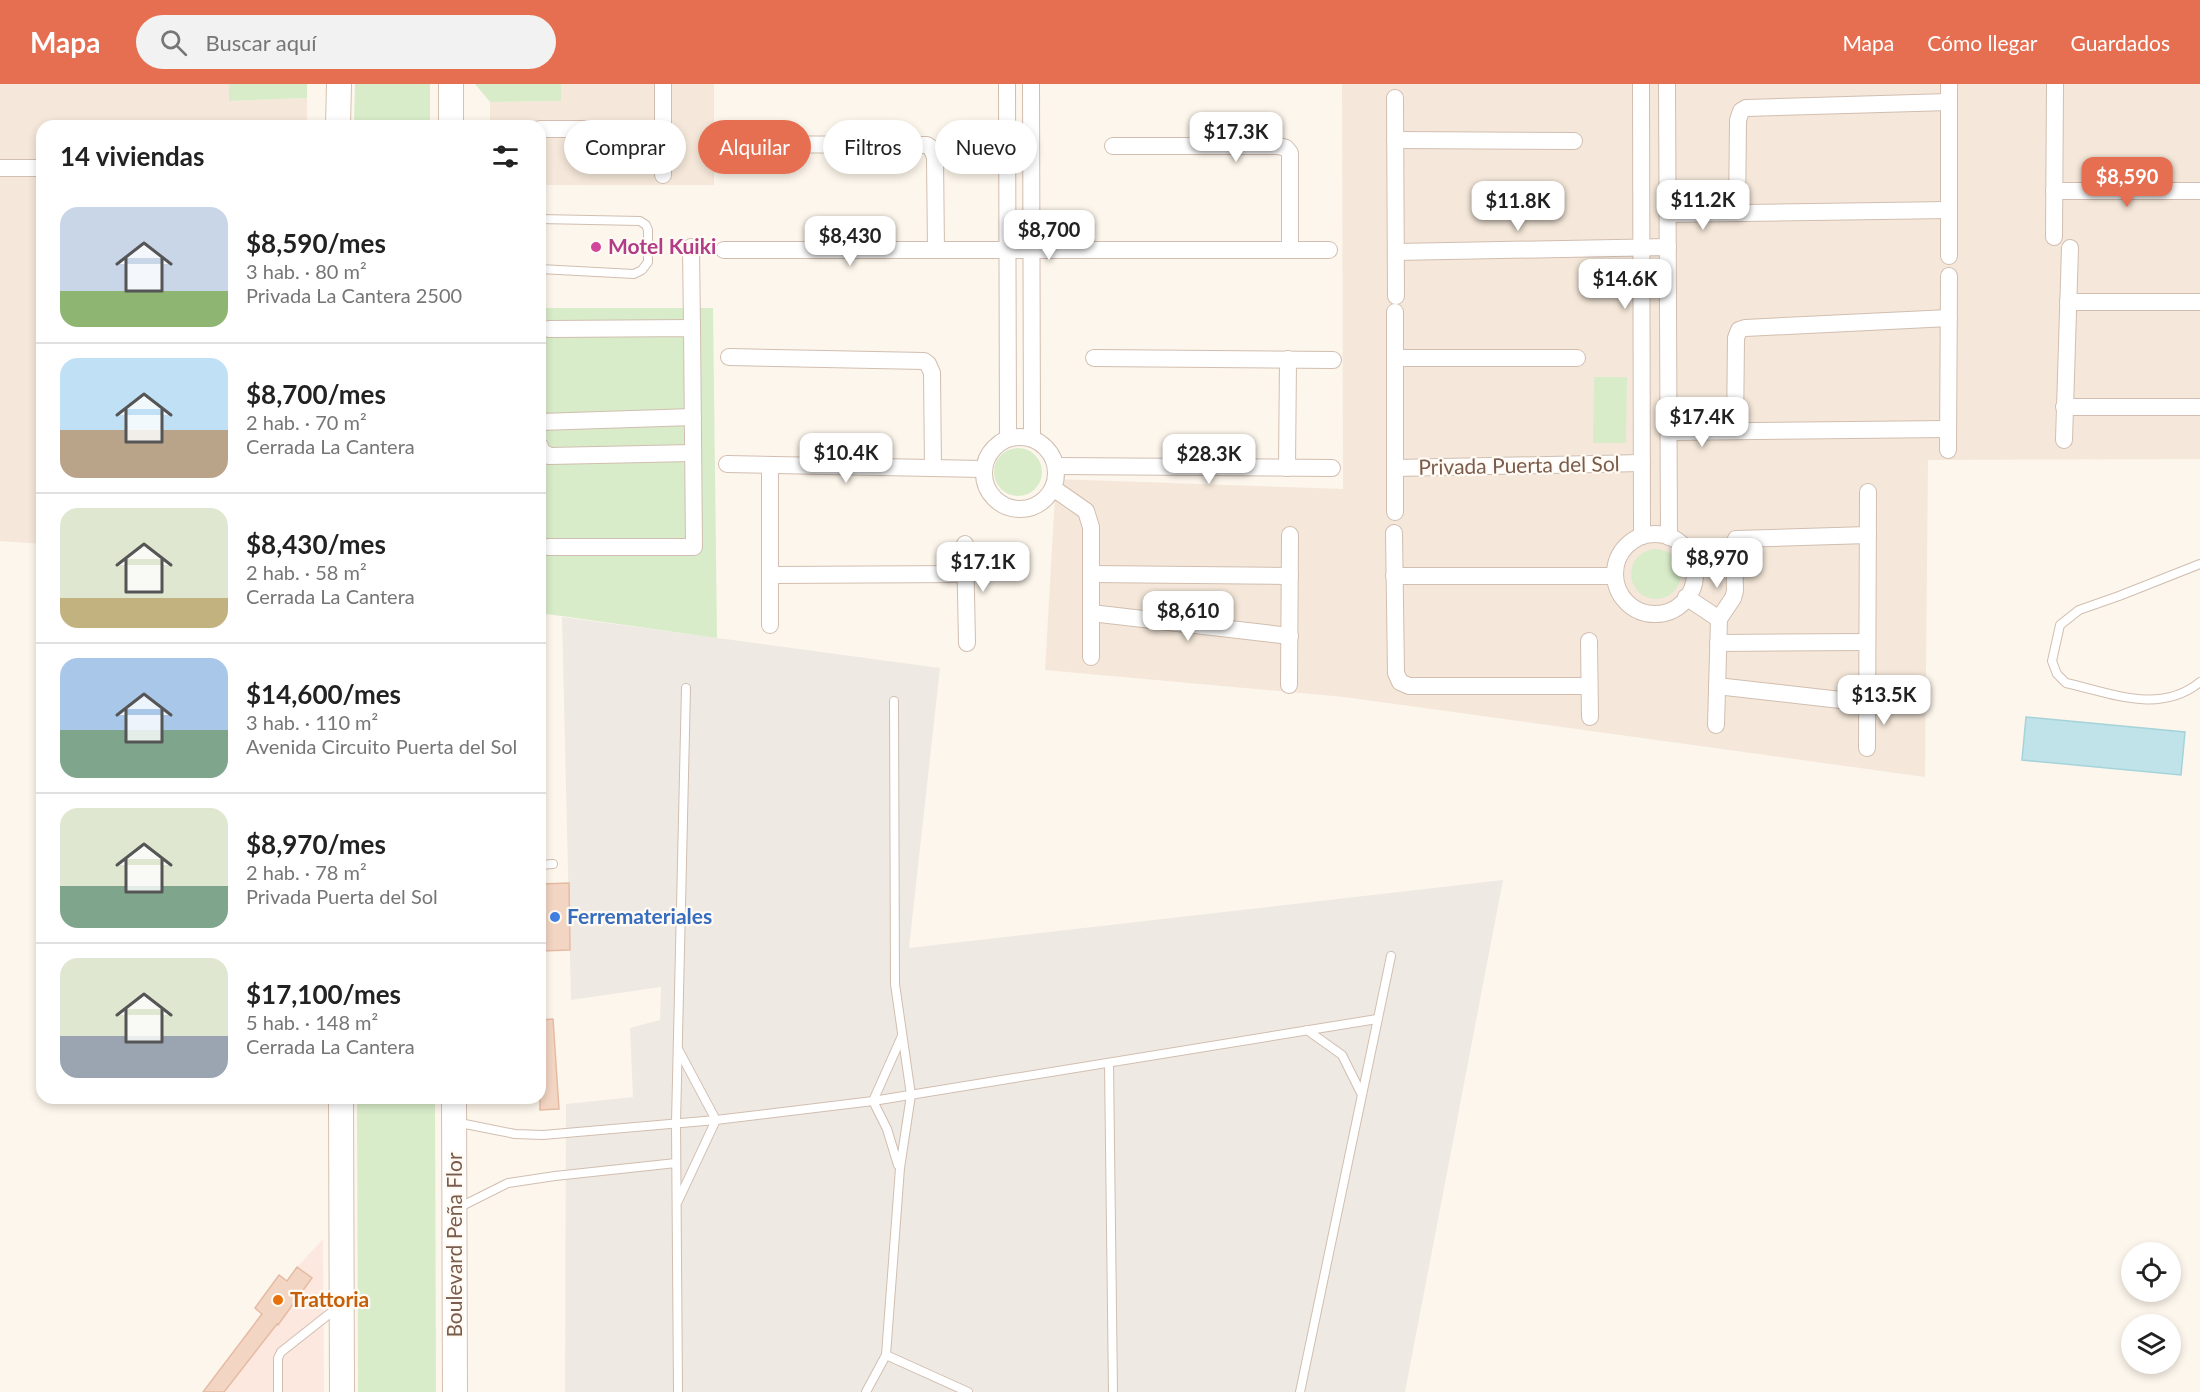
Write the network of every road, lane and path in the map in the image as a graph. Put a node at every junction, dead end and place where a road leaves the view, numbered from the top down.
1 (339, 84) edge
2 (452, 84) edge
3 (663, 84) edge
4 (1007, 84) edge
5 (1031, 84) edge
6 (1641, 84) edge
7 (1667, 84) edge
8 (1949, 84) edge
9 (2055, 84) edge
10 (1395, 98) dead end
11 (1949, 102) junction
12 (338, 120) edge
13 (452, 120) edge
14 (663, 120) edge
15 (546, 129) edge
16 (564, 129) edge
17 (1395, 140) junction
18 (1574, 141) dead end
19 (811, 144) edge
20 (1113, 146) dead end
21 (0, 168) edge
22 (36, 168) edge
23 (2054, 191) junction
24 (2200, 191) edge
25 (1949, 210) junction
26 (1737, 213) junction
27 (1668, 214) junction
28 (546, 219) edge
29 (2054, 237) dead end
30 (692, 247) dead end
31 (1668, 247) junction
32 (1642, 248) junction
33 (2070, 248) dead end
34 (724, 249) dead end
35 (936, 250) junction
36 (1007, 250) junction
37 (1032, 250) junction
38 (1290, 250) junction
39 (1329, 250) dead end
40 (1396, 252) junction
41 (1949, 256) dead end
42 (546, 270) edge
43 (1949, 276) dead end
44 (2068, 302) junction
45 (2200, 302) edge
46 (1949, 318) junction
47 (692, 328) junction
48 (549, 329) dead end
49 (729, 357) dead end
50 (1095, 358) dead end
51 (1395, 358) junction
52 (1577, 358) dead end
53 (1288, 359) junction
54 (1333, 360) dead end
55 (2064, 407) junction
56 (2200, 408) edge
57 (693, 417) junction
58 (546, 422) edge
59 (1948, 429) junction
60 (1735, 431) junction
61 (1669, 432) junction
62 (1008, 438) junction
63 (1032, 438) junction
64 (2064, 440) dead end
65 (1948, 450) dead end
66 (693, 453) junction
67 (546, 454) edge
68 (1642, 463) junction
69 (727, 464) dead end
70 (770, 465) junction
71 (1056, 466) junction
72 (933, 468) junction
73 (1287, 468) junction
74 (1332, 468) dead end
75 (1395, 468) junction
76 (983, 469) junction
77 (1053, 488) junction
78 (1868, 492) dead end
79 (1395, 513) dead end
80 (1394, 533) dead end
81 (1290, 535) dead end
82 (1868, 535) junction
83 (1642, 536) junction
84 (1669, 537) junction
85 (965, 543) dead end
86 (548, 547) dead end
87 (2200, 564) edge
88 (966, 574) junction
89 (1090, 574) junction
90 (770, 575) junction
91 (1290, 576) junction
92 (1394, 576) junction
93 (1615, 576) junction
94 (1686, 597) junction
95 (1091, 613) junction
96 (1719, 619) junction
97 (770, 625) dead end
98 (1290, 636) junction
99 (1589, 640) dead end
100 (1867, 642) junction
101 (967, 643) dead end
102 (1719, 643) junction
103 (1091, 657) dead end
104 (2200, 682) edge
105 (1289, 684) dead end
106 (1589, 686) junction
107 (1717, 686) junction
108 (686, 688) dead end
109 (894, 701) dead end
110 (1867, 703) junction
111 (1590, 717) dead end
112 (1716, 725) dead end
113 (1867, 748) dead end
114 (553, 864) dead end
115 (546, 865) edge
116 (1391, 957) dead end
117 (1377, 1019) junction
118 (1307, 1030) junction
119 (902, 1035) junction
120 (677, 1049) junction
121 (1109, 1063) junction
122 (1361, 1094) junction
123 (911, 1095) junction
124 (873, 1101) junction
125 (341, 1104) edge
126 (454, 1104) edge
127 (716, 1120) junction
128 (454, 1122) junction
129 (676, 1123) junction
130 (676, 1163) junction
131 (900, 1168) junction
132 (676, 1205) junction
133 (455, 1210) junction
134 (342, 1304) junction
135 (886, 1355) junction
136 (278, 1392) edge
137 (342, 1392) edge
138 (455, 1392) edge
139 (678, 1392) edge
140 (866, 1392) edge
141 (968, 1392) edge
142 (1113, 1392) edge
143 (1300, 1392) edge

1 - 12 main road
2 - 13 main road
3 - 14 street
4 - 36 street
5 - 37 street
6 - 32 street
7 - 27 street
8 - 11 street
9 - 23 street
10 - 17 street, Privada Puerta del Sol
11 - 25 street
11 - 26 street
15 - 16 street
17 - 18 street
17 - 40 street, Privada Puerta del Sol
19 - 35 street
20 - 38 street
21 - 22 street
23 - 24 street
23 - 29 street
25 - 26 street
25 - 41 street
26 - 27 street
27 - 31 street
28 - 42 lane
30 - 47 street
31 - 32 street
31 - 61 street
32 - 40 street
32 - 68 street
33 - 44 street
34 - 35 street
35 - 36 street
36 - 37 street
36 - 62 street
37 - 38 street
37 - 63 street
38 - 39 street
40 - 51 street, Privada Puerta del Sol
43 - 46 street
44 - 45 street
44 - 55 street
46 - 59 street
46 - 60 street
47 - 48 street
47 - 57 street
49 - 72 street
50 - 53 street
51 - 52 street
51 - 75 street, Privada Puerta del Sol
53 - 54 street
53 - 73 street
55 - 56 street
55 - 64 street
57 - 58 street
57 - 66 street
59 - 60 street
59 - 65 street
60 - 61 street
61 - 84 street
62 - 63 street
62 - 76 street
63 - 71 street
66 - 67 street
66 - 86 street
68 - 75 street, Privada Puerta del Sol
68 - 83 street
69 - 70 street
70 - 72 street
70 - 90 street
71 - 73 street
71 - 77 street
72 - 76 street
73 - 74 street
75 - 79 street, Privada Puerta del Sol
76 - 77 street
77 - 89 street
78 - 82 street
80 - 92 street
81 - 91 street
82 - 96 street
82 - 100 street
83 - 84 street
83 - 93 street
84 - 94 street
85 - 88 street
87 - 104 lane
88 - 90 street
88 - 101 street
89 - 91 street
89 - 95 street
90 - 97 street
91 - 98 street
92 - 93 street
92 - 106 street
93 - 94 street
94 - 96 street
95 - 98 street
95 - 103 street
96 - 102 street
98 - 105 street
99 - 106 street
100 - 102 street
100 - 110 street
102 - 107 street
106 - 111 street
107 - 110 street
107 - 112 street
108 - 120 lane
109 - 119 lane
110 - 113 street
114 - 115 lane
116 - 117 lane
117 - 118 lane
117 - 122 lane
118 - 121 lane
118 - 122 lane
119 - 123 lane
119 - 124 lane
120 - 127 lane
120 - 129 lane
121 - 123 lane
121 - 142 lane
122 - 143 lane
123 - 124 lane
123 - 131 lane
124 - 127 lane
124 - 131 lane
125 - 134 main road
126 - 128 main road, Boulevard Peña Flor
127 - 129 lane
127 - 132 lane
128 - 129 lane
128 - 133 main road, Boulevard Peña Flor
129 - 130 lane
130 - 132 lane
130 - 133 lane
131 - 135 lane
132 - 139 lane
133 - 138 main road, Boulevard Peña Flor
134 - 136 lane
134 - 137 main road
135 - 140 lane
135 - 141 lane

